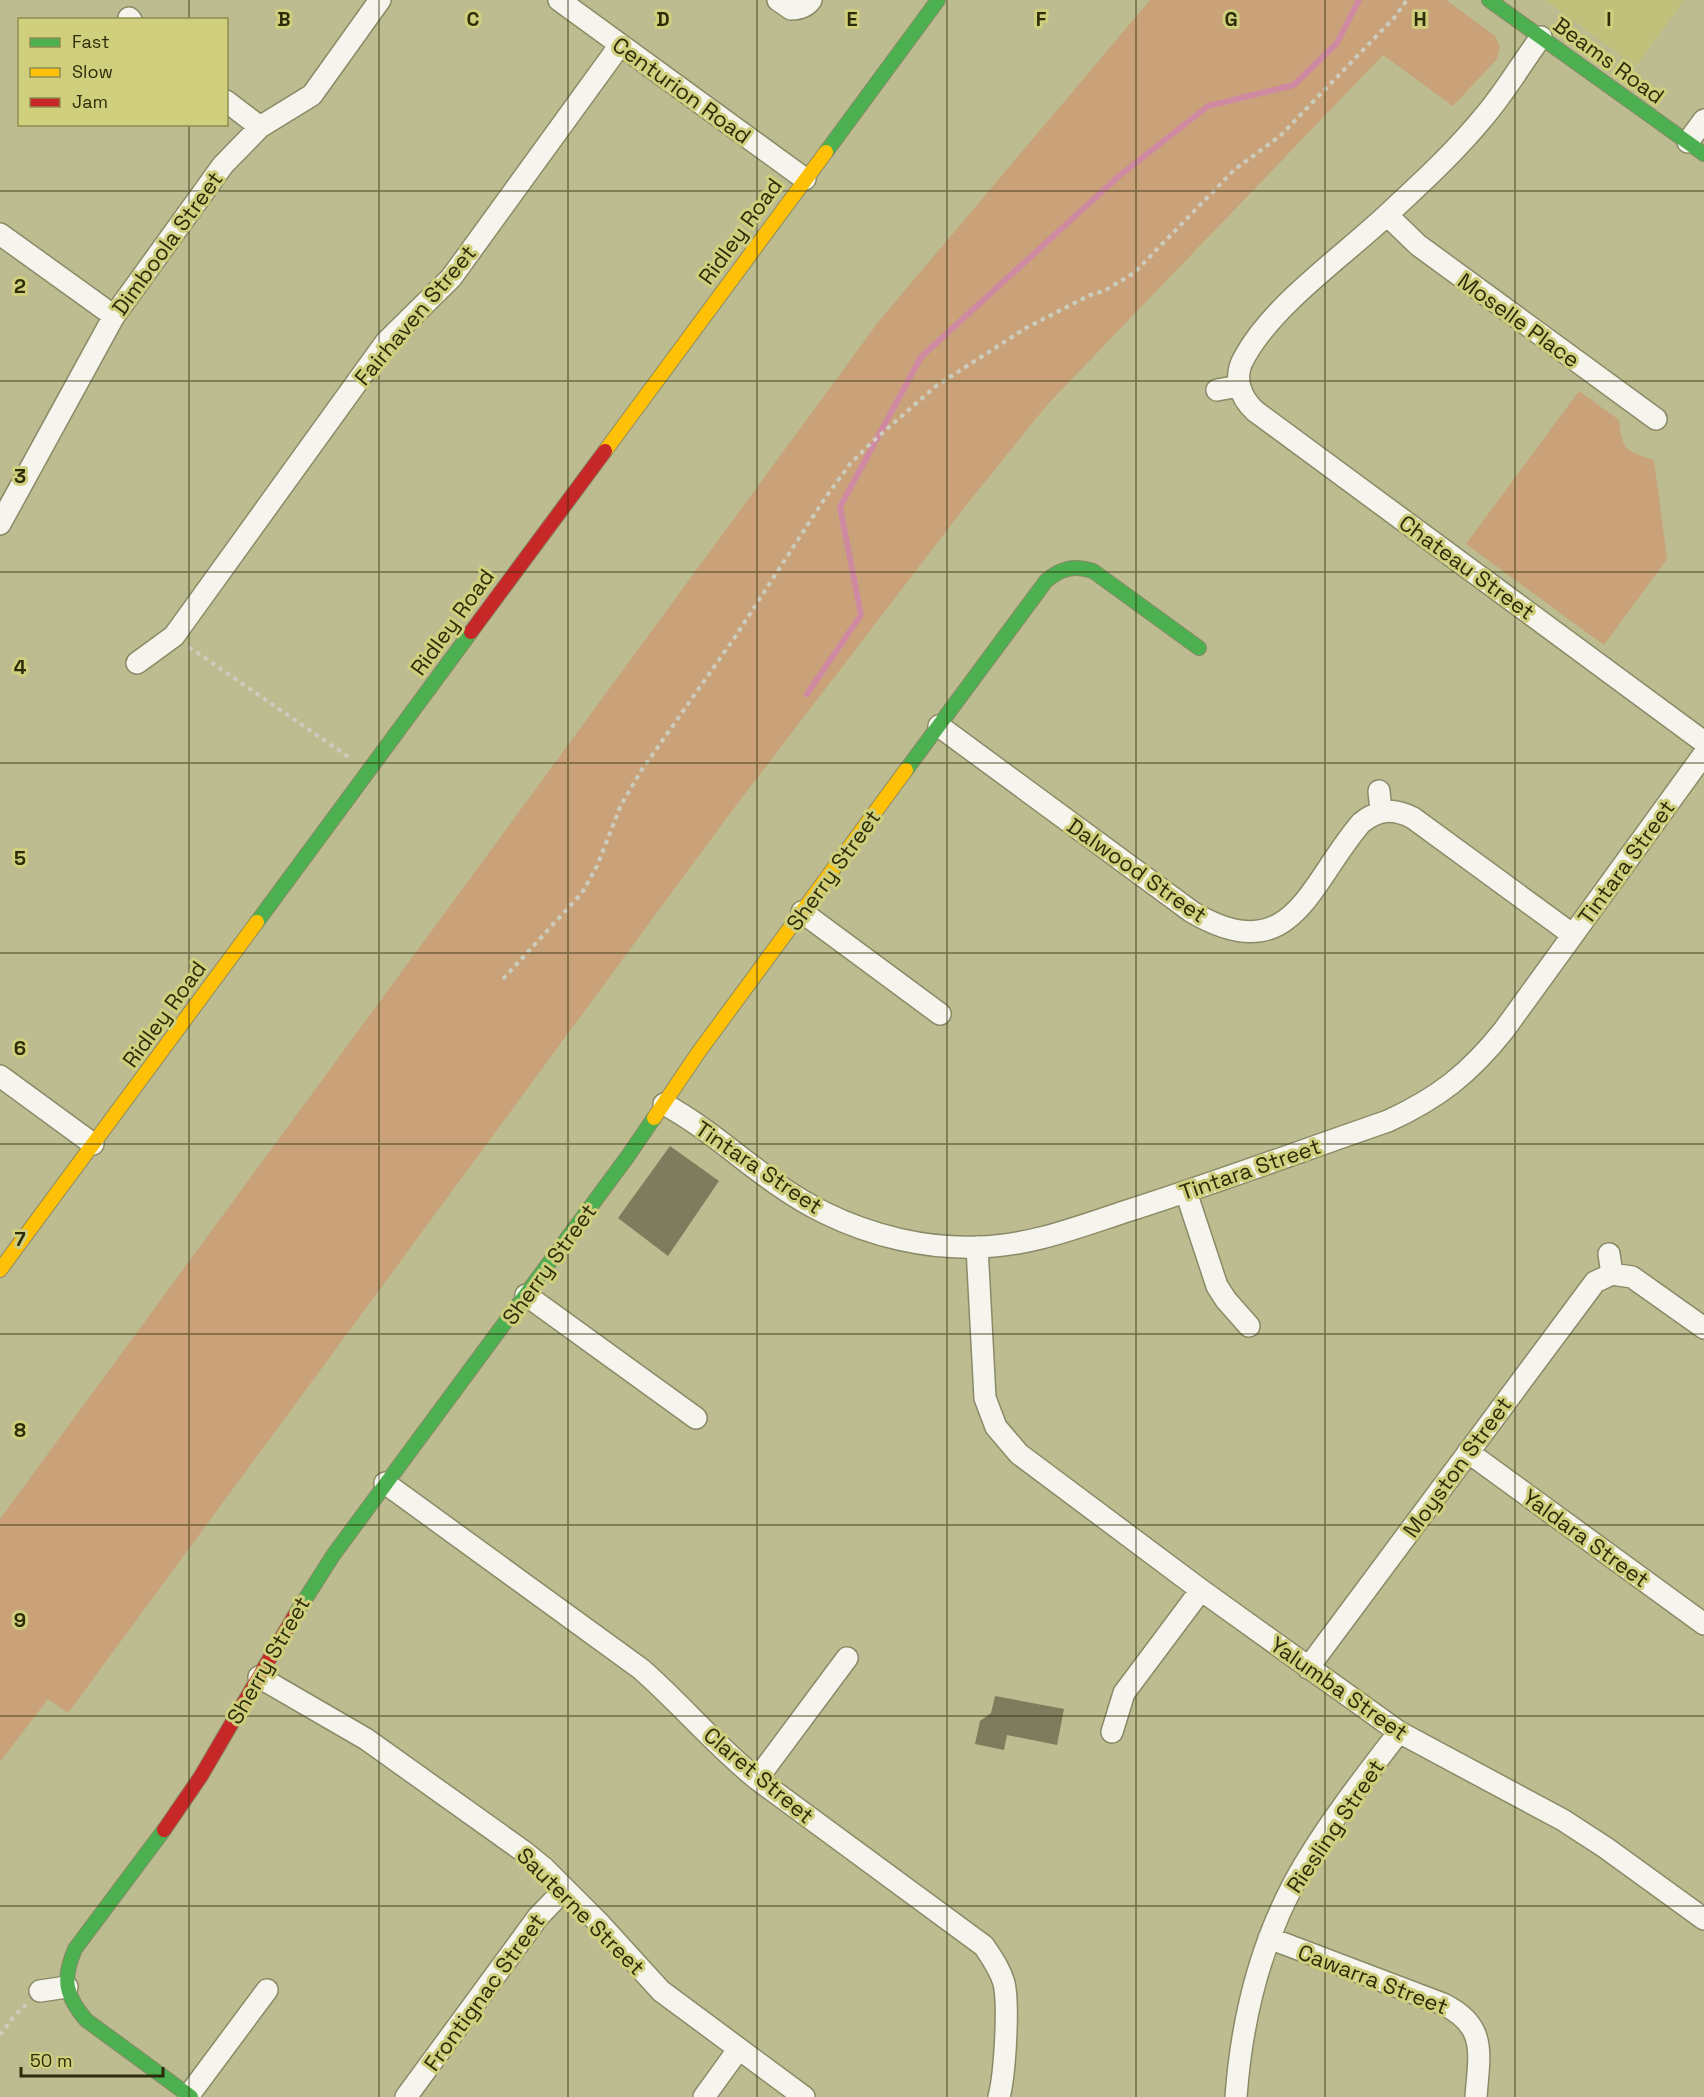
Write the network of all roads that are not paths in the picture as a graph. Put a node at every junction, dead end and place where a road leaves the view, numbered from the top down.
1 (380, 0) edge
2 (559, 0) edge
3 (778, 0) edge
4 (812, 0) edge
5 (938, 0) edge
6 (1489, 0) edge
7 (1541, 37) junction
8 (620, 45) junction
9 (228, 103) edge
10 (1704, 120) edge
11 (260, 127) junction
12 (1696, 148) edge
13 (805, 179) junction
14 (1387, 215) junction
15 (0, 234) edge
16 (114, 316) junction
17 (1239, 386) junction
18 (1217, 390) dead end
19 (1656, 419) dead end
20 (5, 501) edge
21 (0, 524) edge
22 (1199, 648) dead end
23 (137, 663) dead end
24 (939, 726) junction
25 (1704, 742) edge
26 (1704, 754) edge
27 (802, 912) junction
28 (1572, 935) junction
29 (940, 1014) dead end
30 (0, 1076) edge
31 (664, 1104) junction
32 (93, 1144) junction
33 (1186, 1192) junction
34 (977, 1247) junction
35 (0, 1270) edge
36 (526, 1295) junction
37 (1250, 1326) dead end
38 (1704, 1328) edge
39 (696, 1418) dead end
40 (1468, 1452) junction
41 (385, 1483) junction
42 (1201, 1590) junction
43 (1704, 1624) edge
44 (847, 1658) dead end
45 (1308, 1668) junction
46 (259, 1677) junction
47 (1112, 1732) dead end
48 (1399, 1732) junction
49 (757, 1779) junction
50 (564, 1889) junction
51 (1704, 1919) edge
52 (1269, 1938) junction
53 (67, 1987) junction
54 (267, 1990) dead end
55 (40, 1991) road end
56 (738, 2050) junction
57 (190, 2096) edge
58 (406, 2097) edge
59 (704, 2097) edge
60 (804, 2097) edge
61 (999, 2097) edge
62 (1236, 2097) edge
63 (1476, 2097) edge

1 - 11 street, Dimboola Street
2 - 8 street, Centurion Road
3 - 4 street
5 - 13 street, Ridley Road
6 - 7 street, Beams Road
7 - 12 street, Beams Road
7 - 14 street
8 - 13 street, Centurion Road
8 - 23 street, Fairhaven Street
9 - 11 street
10 - 12 street
11 - 16 street, Dimboola Street
13 - 32 street, Ridley Road
14 - 17 street
14 - 19 street, Moselle Place
15 - 16 street
16 - 20 street, Dimboola Street
17 - 18 street
17 - 25 street, Chateau Street
20 - 21 street, Dimboola Street
22 - 24 street, Sherry Street
24 - 27 street, Sherry Street
24 - 28 street, Dalwood Street
26 - 28 street, Tintara Street
27 - 29 street
27 - 31 street, Sherry Street
28 - 33 street, Tintara Street
30 - 32 street
31 - 34 street, Tintara Street
31 - 36 street, Sherry Street
32 - 35 street, Ridley Road
33 - 34 street, Tintara Street
33 - 37 street
34 - 42 street, Yalumba Street
36 - 39 street
36 - 41 street, Sherry Street
38 - 40 street, Moyston Street
40 - 43 street, Yaldara Street
40 - 45 street, Moyston Street
41 - 46 street, Sherry Street
41 - 49 street, Claret Street
42 - 45 street, Yalumba Street
42 - 47 street
44 - 49 street
45 - 48 street, Yalumba Street
46 - 50 street, Sauterne Street
46 - 53 street, Sherry Street
48 - 51 street, Yalumba Street
48 - 52 street, Riesling Street
49 - 61 street, Claret Street
50 - 56 street, Sauterne Street
50 - 58 street, Frontignac Street
52 - 62 street, Riesling Street
52 - 63 street, Cawarra Street
53 - 55 street
53 - 57 street
54 - 57 street
56 - 59 street
56 - 60 street, Sauterne Street

